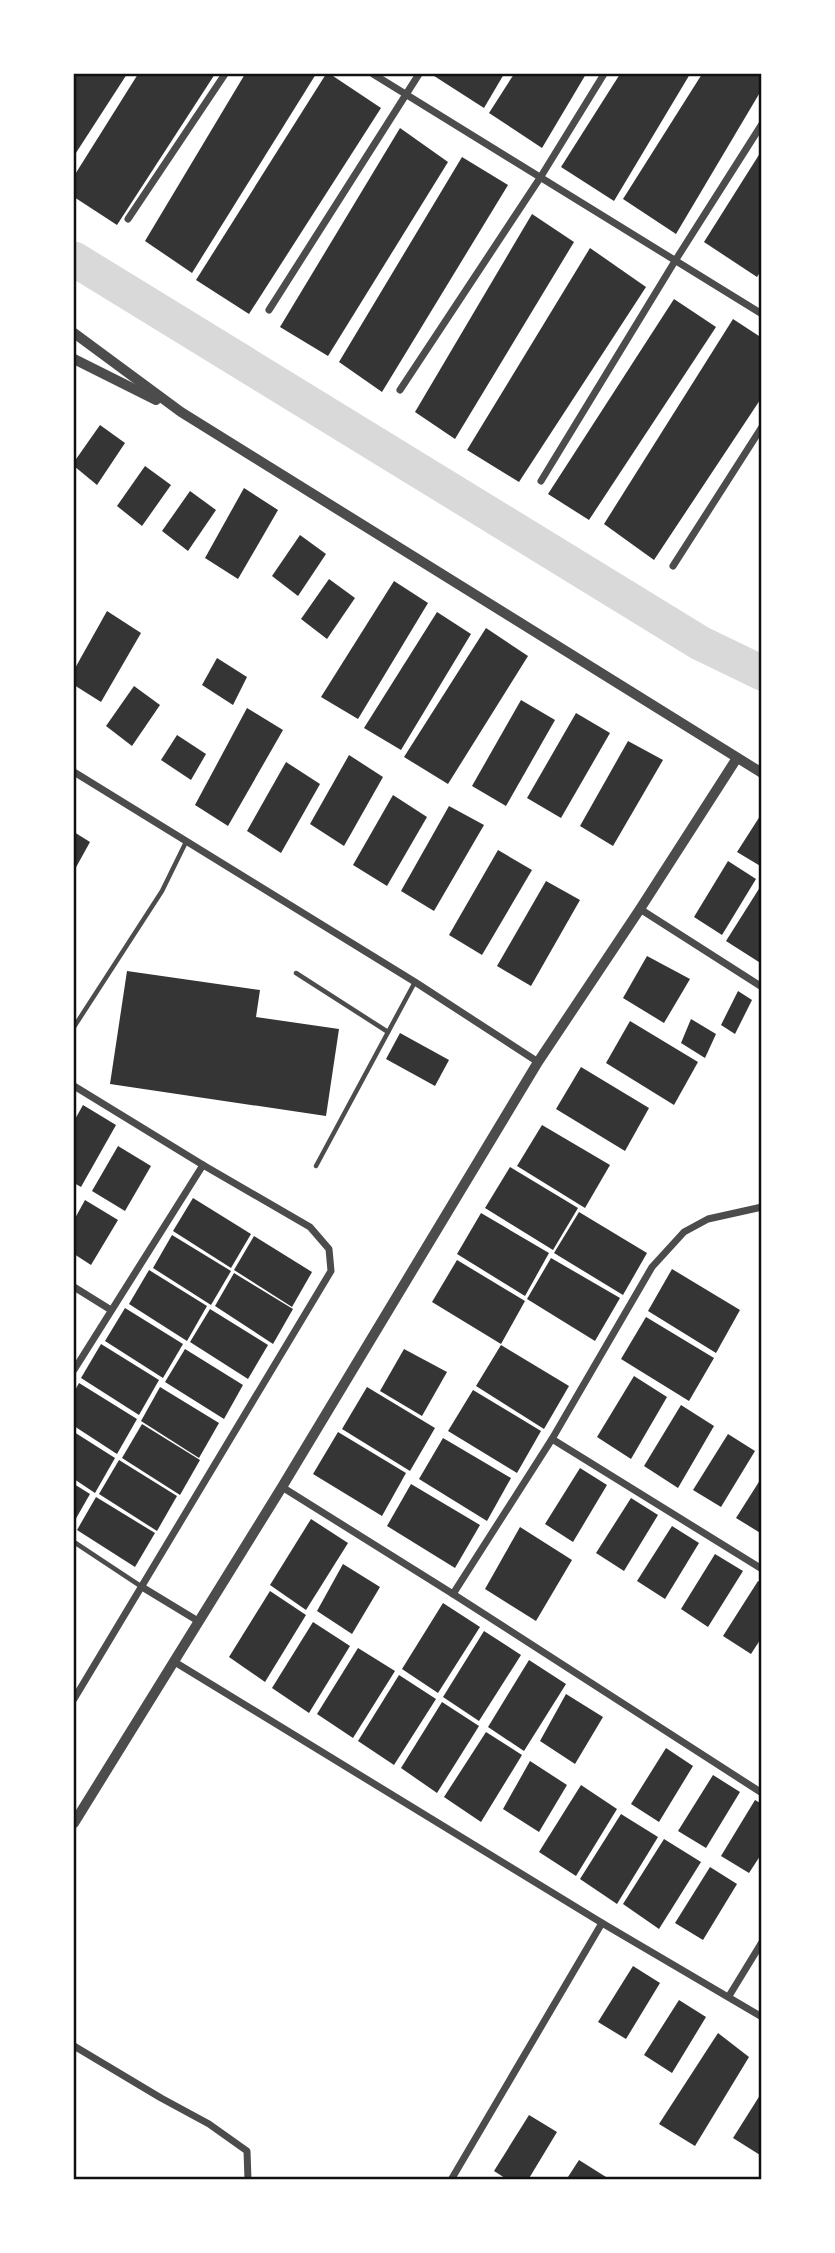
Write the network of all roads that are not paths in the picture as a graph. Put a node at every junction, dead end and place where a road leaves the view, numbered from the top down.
1 (225, 74) edge
2 (373, 74) edge
3 (419, 74) edge
4 (604, 74) edge
5 (407, 94) junction
6 (761, 124) edge
7 (540, 178) junction
8 (128, 219) dead end
9 (675, 261) junction
10 (269, 310) dead end
11 (761, 314) edge
12 (74, 332) edge
13 (74, 359) edge
14 (400, 390) dead end
15 (181, 412) junction
16 (761, 427) edge
17 (541, 481) dead end
18 (673, 566) dead end
19 (737, 758) junction
20 (74, 772) edge
21 (761, 773) edge
22 (186, 842) junction
23 (640, 909) junction
24 (296, 973) dead end
25 (415, 982) junction
26 (761, 987) edge
27 (74, 1027) edge
28 (388, 1032) junction
29 (538, 1062) junction
30 (74, 1086) edge
31 (203, 1165) junction
32 (316, 1166) dead end
33 (761, 1208) edge
34 (74, 1287) edge
35 (111, 1310) junction
36 (74, 1370) edge
37 (552, 1439) junction
38 (282, 1487) junction
39 (74, 1542) edge
40 (761, 1570) edge
41 (142, 1587) junction
42 (453, 1594) junction
43 (198, 1621) junction
44 (173, 1661) junction
45 (74, 1699) edge
46 (761, 1793) edge
47 (74, 1823) edge
48 (602, 1923) junction
49 (761, 1942) edge
50 (729, 1996) junction
51 (761, 2017) edge
52 (74, 2046) edge
53 (248, 2179) edge
54 (451, 2179) edge

1 - 8 street
2 - 5 street
3 - 5 street
4 - 7 street
5 - 7 street
5 - 10 street
6 - 9 street
7 - 9 street
7 - 14 street
9 - 11 street
9 - 17 street
12 - 15 street
13 - 15 street
15 - 19 street
16 - 18 street
19 - 21 street
19 - 23 street
20 - 22 street
22 - 25 street
22 - 27 lane
23 - 26 street
23 - 29 street
24 - 28 lane
25 - 28 lane
25 - 29 street
28 - 32 lane
29 - 38 street
30 - 31 street
31 - 35 street
31 - 41 street
33 - 37 street
34 - 35 street
35 - 36 street
37 - 40 street
37 - 42 street
38 - 42 street
38 - 43 street
39 - 41 lane
41 - 43 street
41 - 45 street
42 - 46 street
43 - 44 street
44 - 47 street
44 - 48 street
48 - 50 street
48 - 54 street
49 - 50 street
50 - 51 street
52 - 53 street

